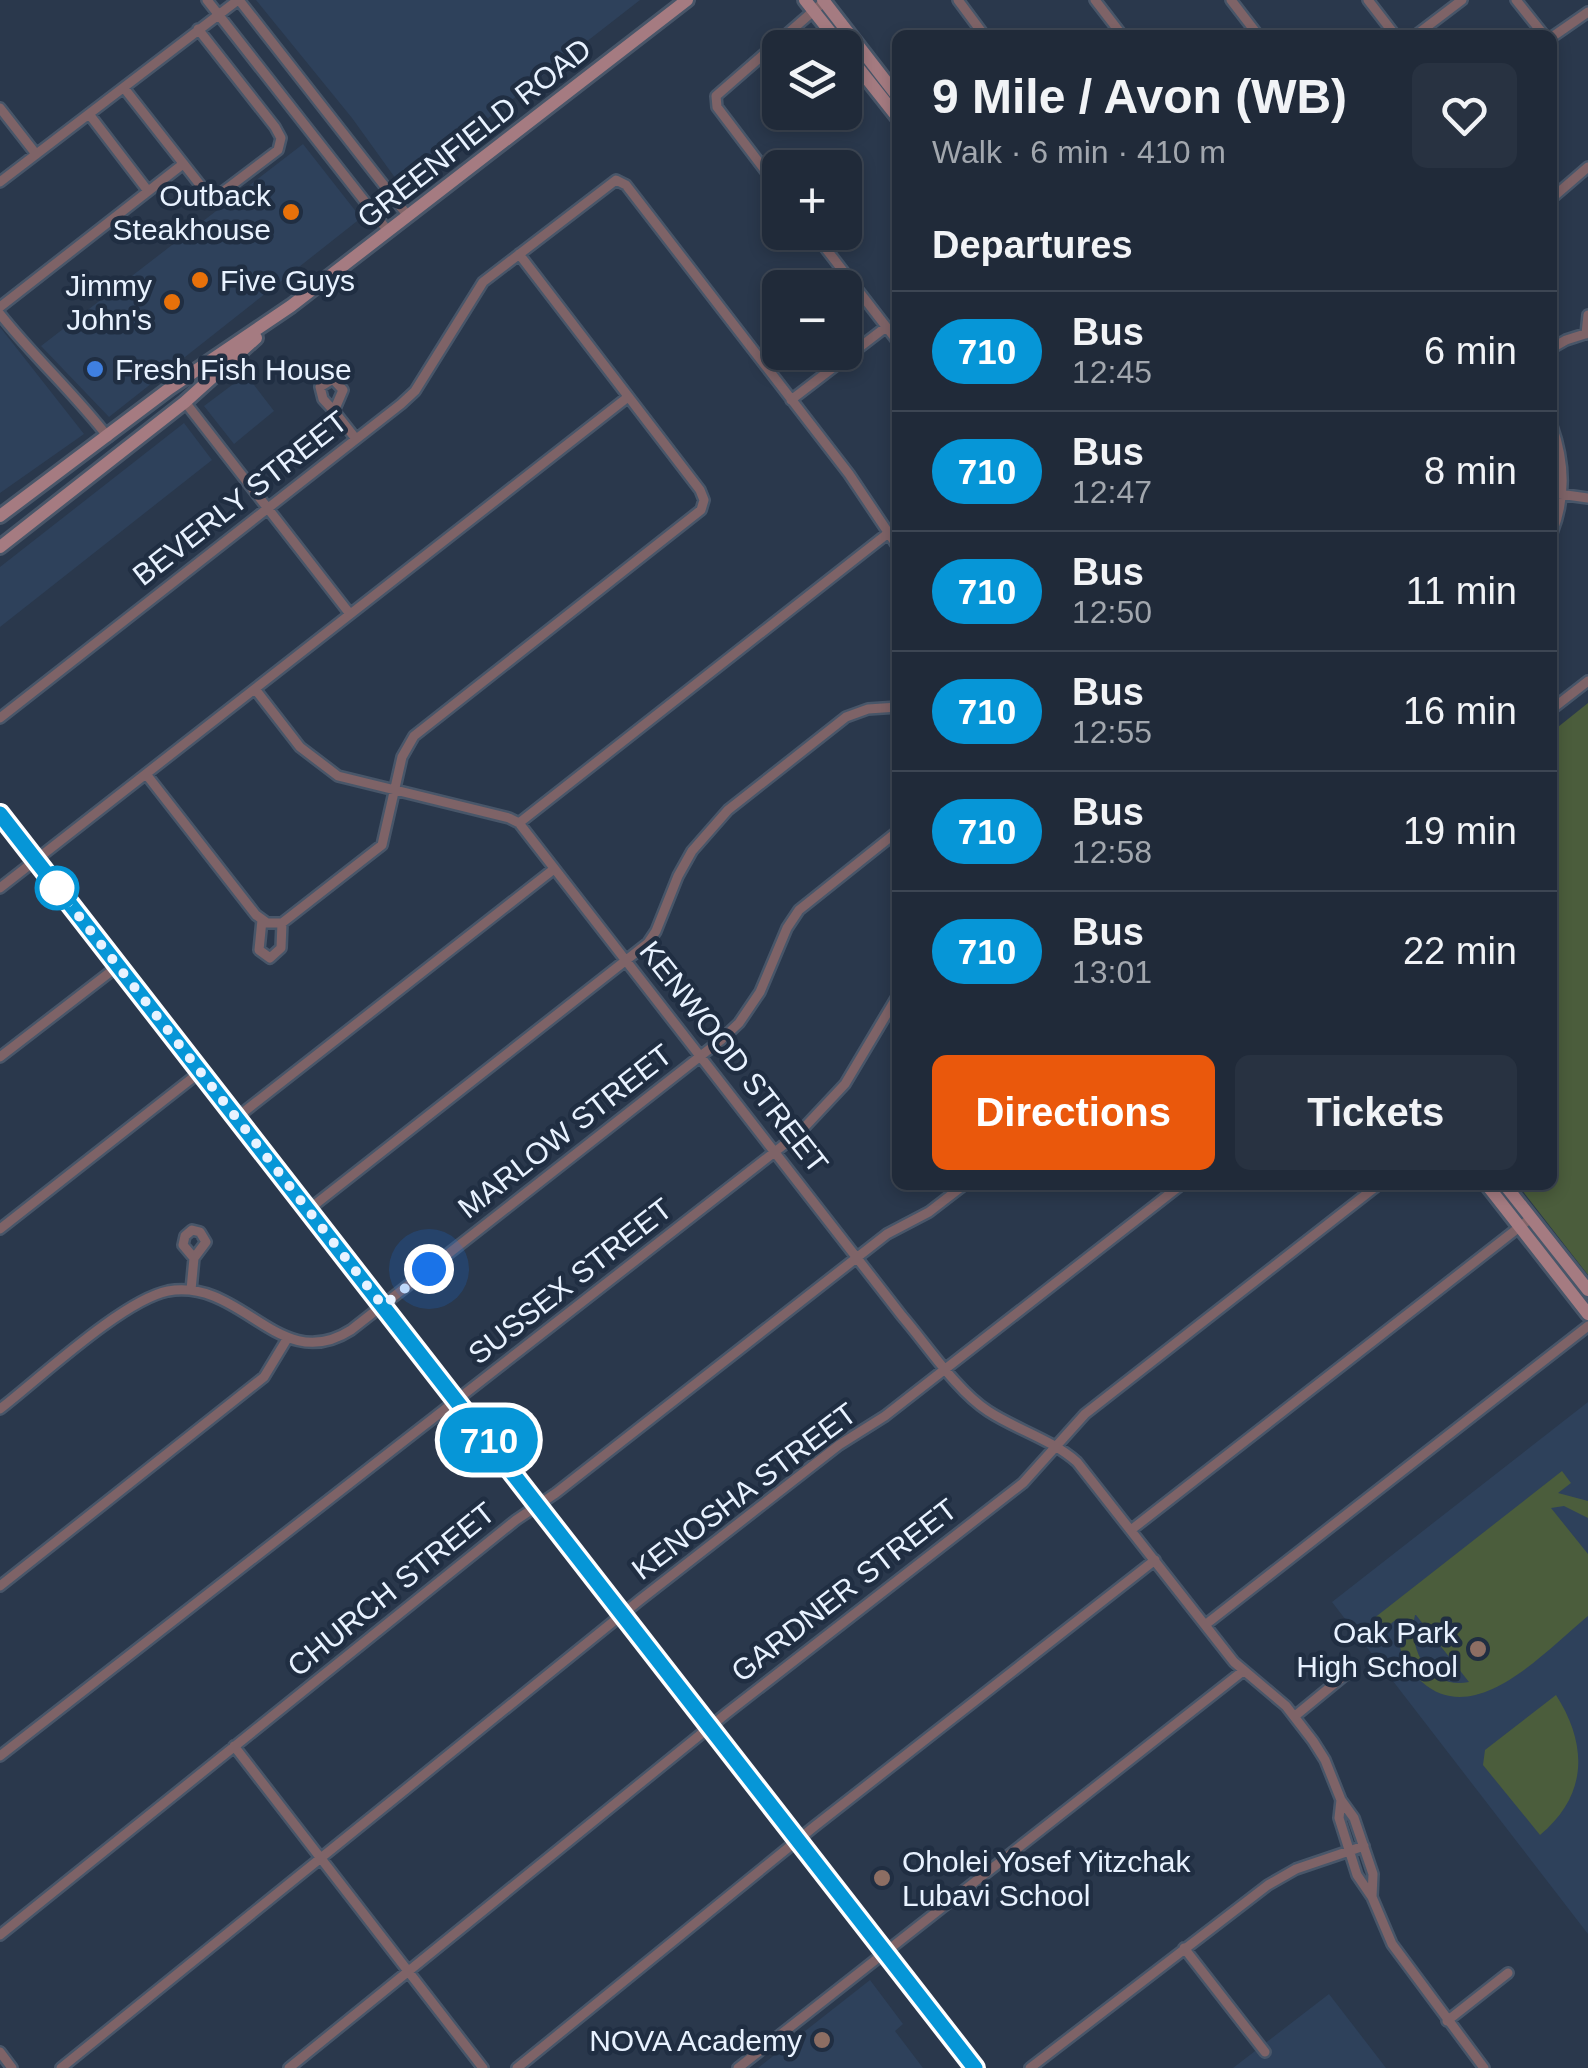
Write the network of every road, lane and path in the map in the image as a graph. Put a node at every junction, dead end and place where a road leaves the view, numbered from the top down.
1 (208, 0) edge
2 (239, 0) edge
3 (686, 0) edge
4 (958, 0) edge
5 (1095, 0) edge
6 (1232, 0) edge
7 (1368, 0) edge
8 (1462, 0) edge
9 (1516, 0) edge
10 (818, 2) edge
11 (1588, 12) edge
12 (219, 16) junction
13 (198, 30) junction
14 (833, 30) edge
15 (980, 30) edge
16 (1118, 30) edge
17 (1254, 30) edge
18 (1391, 30) edge
19 (1423, 30) edge
20 (1540, 30) edge
21 (1557, 34) edge
22 (862, 72) edge
23 (124, 88) junction
24 (892, 91) edge
25 (319, 102) junction
26 (0, 108) edge
27 (892, 110) edge
28 (89, 114) junction
29 (299, 118) junction
30 (36, 154) junction
31 (183, 164) junction
32 (762, 166) edge
33 (1588, 167) edge
34 (0, 182) edge
35 (148, 190) junction
36 (1557, 194) edge
37 (408, 216) junction
38 (388, 231) junction
39 (827, 250) edge
40 (519, 254) junction
41 (291, 306) junction
42 (0, 310) edge
43 (1588, 316) edge
44 (886, 327) junction
45 (1587, 333) edge
46 (892, 334) edge
47 (1557, 346) edge
48 (628, 397) junction
49 (792, 400) junction
50 (185, 402) junction
51 (334, 410) dead end
52 (108, 437) junction
53 (356, 439) junction
54 (1557, 445) edge
55 (42, 484) junction
56 (1557, 494) edge
57 (1588, 498) edge
58 (52, 506) junction
59 (268, 508) junction
60 (0, 516) edge
61 (887, 534) junction
62 (892, 540) edge
63 (0, 547) edge
64 (350, 614) junction
65 (1588, 681) edge
66 (255, 689) junction
67 (1557, 705) edge
68 (892, 708) edge
69 (0, 718) edge
70 (146, 774) junction
71 (394, 792) junction
72 (0, 814) edge
73 (519, 823) junction
74 (892, 836) edge
75 (36, 860) junction
76 (554, 868) junction
77 (0, 888) edge
78 (262, 920) junction
79 (282, 923) junction
80 (626, 961) junction
81 (118, 966) junction
82 (892, 1005) edge
83 (888, 1011) junction
84 (892, 1014) edge
85 (701, 1056) junction
86 (0, 1057) edge
87 (200, 1072) junction
88 (236, 1118) junction
89 (776, 1152) junction
90 (958, 1190) edge
91 (1176, 1190) edge
92 (1372, 1190) edge
93 (1493, 1190) edge
94 (1509, 1190) edge
95 (308, 1210) junction
96 (1525, 1222) junction
97 (0, 1229) edge
98 (858, 1257) junction
99 (194, 1258) dead end
100 (1570, 1279) junction
101 (191, 1290) junction
102 (1588, 1290) edge
103 (383, 1306) junction
104 (1588, 1314) edge
105 (1588, 1326) edge
106 (287, 1339) junction
107 (947, 1368) junction
108 (458, 1401) junction
109 (0, 1410) edge
110 (1056, 1446) junction
111 (539, 1505) junction
112 (1131, 1530) junction
113 (1155, 1560) junction
114 (0, 1586) edge
115 (624, 1615) junction
116 (1205, 1625) junction
117 (1351, 1670) dead end
118 (1243, 1671) junction
119 (1295, 1716) junction
120 (712, 1728) junction
121 (234, 1746) junction
122 (0, 1756) edge
123 (1341, 1800) junction
124 (799, 1840) junction
125 (1364, 1846) junction
126 (1349, 1851) junction
127 (322, 1858) junction
128 (1372, 1897) junction
129 (0, 1934) edge
130 (1184, 1948) junction
131 (885, 1952) junction
132 (409, 1972) junction
133 (1508, 1973) dead end
134 (1447, 2020) junction
135 (0, 2052) edge
136 (1265, 2052) dead end
137 (12, 2068) edge
138 (61, 2068) edge
139 (289, 2068) edge
140 (483, 2068) edge
141 (517, 2068) edge
142 (738, 2068) edge
143 (975, 2068) edge
144 (1030, 2068) edge
145 (1484, 2068) edge

1 - 12 street
2 - 12 street
2 - 25 street
3 - 37 main road, GREENFIELD ROAD
4 - 15 street
5 - 16 street
6 - 17 street
7 - 18 street
8 - 19 street
9 - 20 street
10 - 14 main road
10 - 24 main road
10 - 32 street
11 - 21 street
12 - 13 street
12 - 29 street
13 - 23 street
13 - 31 street
22 - 27 main road
23 - 28 street
23 - 31 street
25 - 29 street
25 - 37 street
26 - 30 street
28 - 30 street
28 - 35 street
29 - 38 street
30 - 34 street
31 - 35 street
33 - 36 street
35 - 42 street
37 - 38 main road, GREENFIELD ROAD
38 - 41 main road, GREENFIELD ROAD
39 - 44 street
40 - 48 street
40 - 49 street, BEVERLY STREET
40 - 53 street, BEVERLY STREET
41 - 50 main road, GREENFIELD ROAD
41 - 52 main road, GREENFIELD ROAD
42 - 52 street
43 - 45 street
44 - 46 street
44 - 49 street
45 - 47 street
48 - 64 street
48 - 71 street
49 - 61 street
50 - 58 main road, GREENFIELD ROAD
50 - 59 street
51 - 53 street
52 - 55 main road, GREENFIELD ROAD
53 - 59 street, BEVERLY STREET
54 - 56 street
55 - 58 main road
55 - 60 main road, GREENFIELD ROAD
56 - 57 street
58 - 63 main road, GREENFIELD ROAD
59 - 64 street
59 - 69 street, BEVERLY STREET
61 - 62 street
61 - 73 street
64 - 66 street
65 - 67 street
66 - 70 street
66 - 71 street
68 - 80 street
70 - 75 street
70 - 78 street
71 - 73 street
71 - 79 street
72 - 75 main road
73 - 76 street, KENWOOD STREET
74 - 85 street, MARLOW STREET
75 - 77 street
75 - 81 main road
76 - 80 street, KENWOOD STREET
76 - 88 street
78 - 79 street
78 - 79 street
80 - 85 street, KENWOOD STREET
80 - 95 street
81 - 86 street
81 - 87 main road
82 - 83 street, SUSSEX STREET
83 - 84 street
83 - 89 street, SUSSEX STREET
85 - 89 street, KENWOOD STREET
85 - 103 street, MARLOW STREET
87 - 88 main road
87 - 97 street
88 - 95 main road
89 - 98 street, KENWOOD STREET
89 - 108 street, SUSSEX STREET
90 - 98 street, CHURCH STREET
91 - 107 street, KENOSHA STREET
92 - 110 street, GARDNER STREET
93 - 96 main road
94 - 96 main road
95 - 103 main road
96 - 100 main road
96 - 112 street
98 - 107 street, KENWOOD STREET
98 - 111 street, CHURCH STREET
99 - 101 street
100 - 102 main road
100 - 104 main road
101 - 106 street
101 - 109 street
103 - 106 street, MARLOW STREET
103 - 108 main road
105 - 116 street
106 - 114 street
107 - 110 street, KENWOOD STREET
107 - 115 street, KENOSHA STREET
108 - 111 main road
108 - 122 street, SUSSEX STREET
110 - 112 street, KENWOOD STREET
110 - 120 street, GARDNER STREET
111 - 115 main road
111 - 121 street, CHURCH STREET
112 - 113 street, KENWOOD STREET
113 - 116 street, KENWOOD STREET
113 - 124 street
115 - 120 main road
115 - 127 street, KENOSHA STREET
116 - 118 street, KENWOOD STREET
117 - 119 street
118 - 119 street
118 - 131 street
119 - 123 street
120 - 124 main road
120 - 132 street, GARDNER STREET
121 - 127 street
121 - 129 street, CHURCH STREET
123 - 125 street
123 - 126 street
124 - 131 main road
124 - 141 street
125 - 126 street
125 - 128 street
126 - 128 street
126 - 130 street
127 - 132 street
127 - 138 street, KENOSHA STREET
128 - 134 street
130 - 136 street
130 - 144 street
131 - 142 street
131 - 143 main road
132 - 139 street, GARDNER STREET
132 - 140 street
133 - 134 street
134 - 145 street
135 - 137 street

